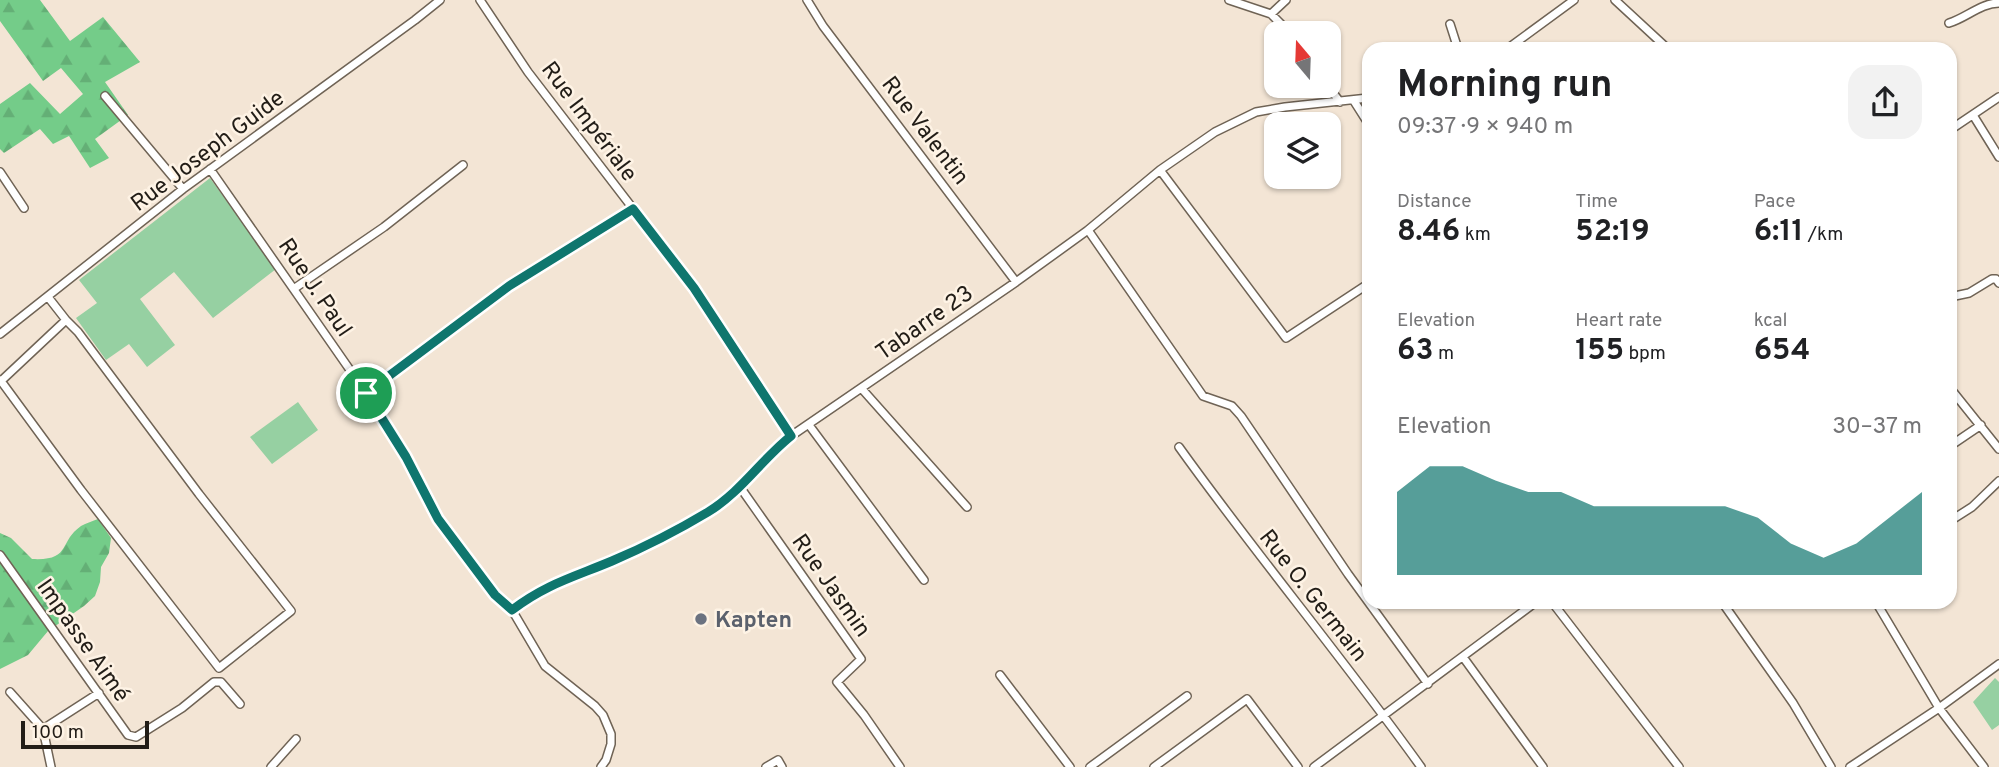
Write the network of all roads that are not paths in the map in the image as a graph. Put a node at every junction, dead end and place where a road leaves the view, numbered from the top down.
1 (440, 0) edge
2 (480, 0) edge
3 (807, 0) edge
4 (1229, 0) edge
5 (1286, 0) edge
6 (1574, 0) edge
7 (1615, 0) edge
8 (1999, 3) edge
9 (1271, 14) junction
10 (1278, 21) edge
11 (1949, 23) dead end
12 (1450, 24) dead end
13 (1456, 42) edge
14 (1517, 42) edge
15 (1660, 42) edge
16 (105, 96) dead end
17 (1999, 97) edge
18 (1337, 98) edge
19 (1362, 99) edge
20 (1354, 101) junction
21 (1340, 102) junction
22 (1362, 114) edge
23 (1973, 115) junction
24 (1957, 125) edge
25 (1999, 157) edge
26 (463, 165) dead end
27 (210, 169) junction
28 (1160, 170) junction
29 (0, 172) edge
30 (183, 188) junction
31 (24, 208) dead end
32 (633, 209) junction
33 (1088, 230) junction
34 (1016, 282) junction
35 (1999, 283) edge
36 (295, 288) junction
37 (1362, 288) edge
38 (1957, 296) edge
39 (48, 297) junction
40 (66, 320) junction
41 (0, 334) edge
42 (0, 380) edge
43 (862, 389) junction
44 (366, 393) junction
45 (1957, 396) edge
46 (808, 425) junction
47 (1982, 425) junction
48 (791, 436) junction
49 (1957, 441) edge
50 (1179, 447) dead end
51 (1999, 449) edge
52 (1999, 481) edge
53 (740, 487) junction
54 (967, 507) dead end
55 (1957, 516) edge
56 (0, 555) edge
57 (924, 580) dead end
58 (1362, 593) edge
59 (1373, 609) edge
60 (1527, 609) edge
61 (1557, 609) edge
62 (1727, 609) edge
63 (1880, 609) edge
64 (512, 610) junction
65 (1463, 657) junction
66 (1999, 664) edge
67 (1000, 675) dead end
68 (1428, 684) junction
69 (10, 692) dead end
70 (99, 693) junction
71 (1187, 696) dead end
72 (240, 704) dead end
73 (1939, 708) junction
74 (1384, 716) junction
75 (43, 729) junction
76 (296, 739) dead end
77 (51, 767) edge
78 (271, 767) edge
79 (601, 767) edge
80 (766, 767) edge
81 (782, 767) edge
82 (900, 767) edge
83 (1070, 767) edge
84 (1090, 767) edge
85 (1154, 767) edge
86 (1298, 767) edge
87 (1314, 767) edge
88 (1421, 767) edge
89 (1543, 767) edge
90 (1679, 767) edge
91 (1831, 767) edge
92 (1850, 767) edge
93 (1984, 767) edge

1 - 27 street, Rue Joseph Guide
2 - 32 street, Rue Impériale
3 - 34 street, Rue Valentin
4 - 9 street
5 - 9 street
6 - 14 street
7 - 15 street
8 - 11 street
9 - 10 street
12 - 13 street
16 - 30 street
17 - 23 street
18 - 21 street
19 - 20 street, Tabarre 23
20 - 21 street, Tabarre 23
20 - 22 street
21 - 28 street, Tabarre 23
23 - 24 street
23 - 25 street
26 - 36 street
27 - 30 street, Rue Joseph Guide
27 - 36 street, Rue J. Paul
28 - 33 street, Tabarre 23
28 - 37 street
29 - 31 street
30 - 39 street, Rue Joseph Guide
32 - 44 street
32 - 48 street, Rue Impériale
33 - 34 street, Tabarre 23
33 - 58 street
34 - 43 street, Tabarre 23
35 - 38 street
36 - 44 street, Rue J. Paul
39 - 40 street
39 - 41 street, Rue Joseph Guide
40 - 42 street
40 - 42 street
43 - 46 street, Tabarre 23
43 - 54 street
44 - 64 street, Rue J. Paul
45 - 47 street
46 - 48 street, Tabarre 23
46 - 57 street
47 - 49 street
47 - 51 street
48 - 53 street, Tabarre 23
50 - 74 street, Rue O. Germain
52 - 55 street
53 - 64 street, Tabarre 23
53 - 82 street, Rue Jasmin
56 - 70 street, Impasse Aimé
59 - 68 street
60 - 65 street
61 - 90 street
62 - 91 street
63 - 73 street
64 - 79 street, Rue J. Paul
65 - 68 street
65 - 89 street
66 - 73 street
67 - 83 street
68 - 74 street
69 - 75 street
70 - 72 street, Impasse Aimé
70 - 75 street
71 - 84 street
73 - 92 street
73 - 93 street
74 - 87 street
74 - 88 street, Rue O. Germain
75 - 77 street
76 - 78 street
80 - 81 street
85 - 86 street

